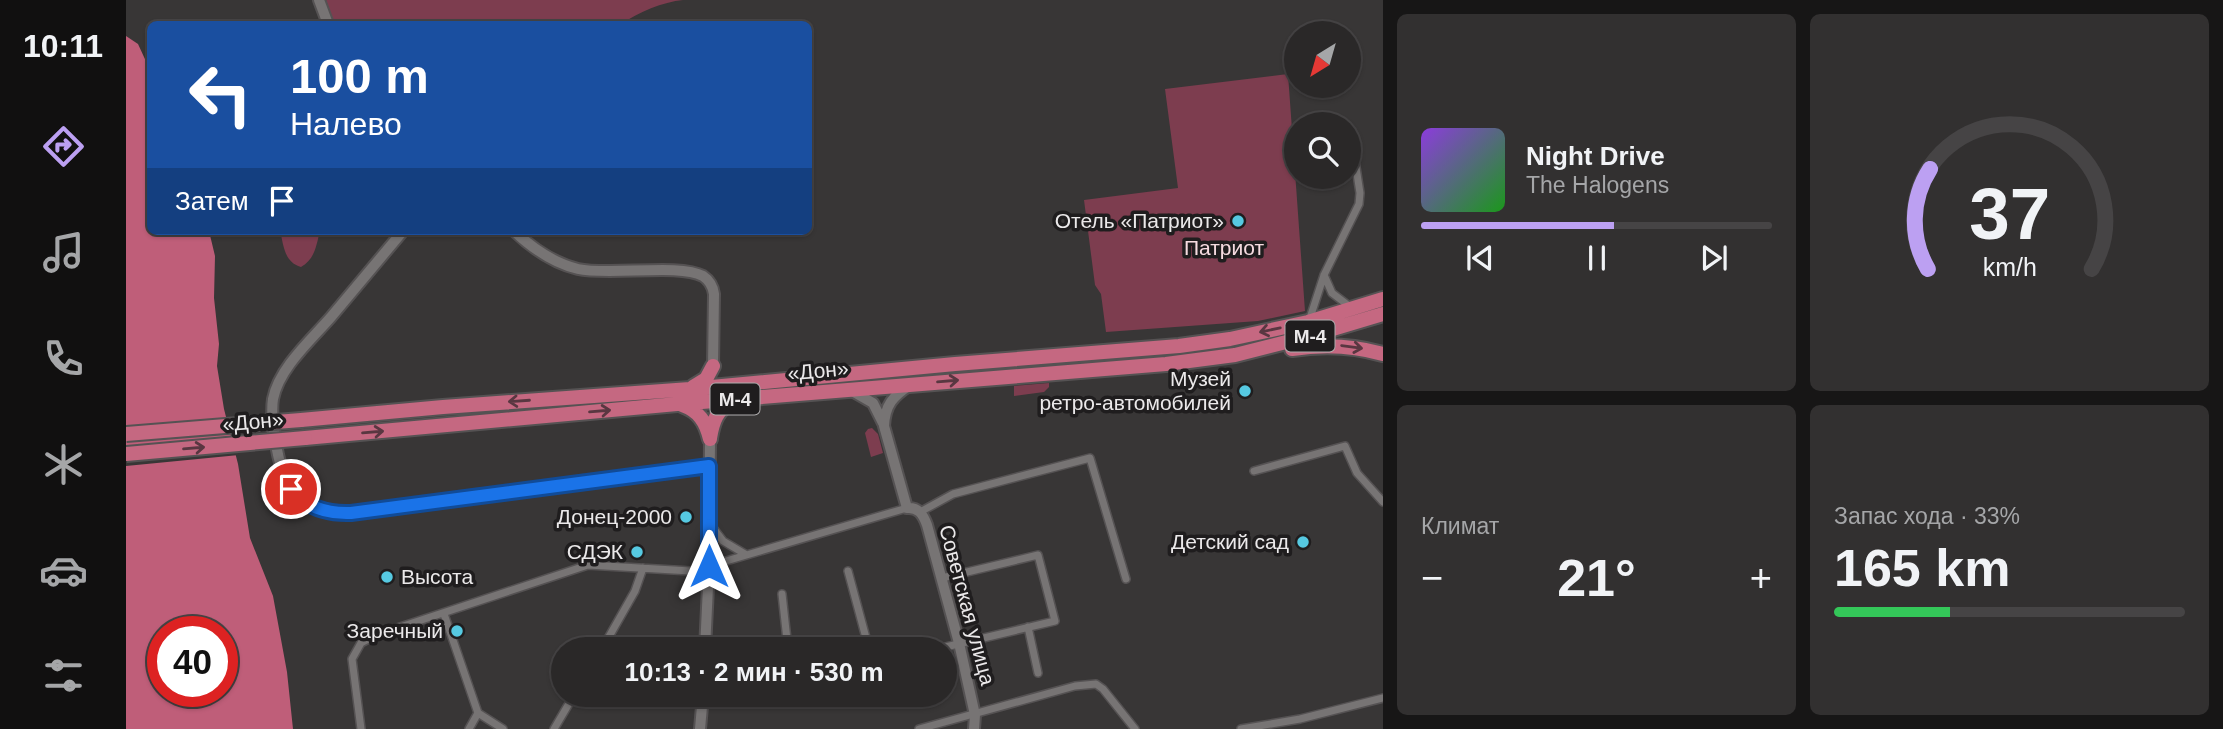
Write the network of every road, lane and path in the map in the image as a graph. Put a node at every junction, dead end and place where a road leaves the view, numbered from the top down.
1 (319, 0) edge
2 (327, 21) edge
3 (1359, 189) edge
4 (400, 235) edge
5 (518, 235) edge
6 (1324, 275) junction
7 (1383, 299) edge
8 (1353, 309) junction
9 (1383, 314) edge
10 (1308, 322) junction
11 (1383, 354) edge
12 (1235, 355) junction
13 (713, 366) junction
14 (912, 383) junction
15 (690, 389) junction
16 (848, 390) junction
17 (734, 392) junction
18 (677, 404) junction
19 (884, 426) junction
20 (126, 434) edge
21 (710, 439) junction
22 (126, 454) edge
23 (709, 466) junction
24 (1254, 471) dead end
25 (1383, 502) edge
26 (914, 509) junction
27 (709, 523) junction
28 (746, 555) junction
29 (643, 568) junction
30 (709, 569) junction
31 (848, 571) dead end
32 (942, 578) junction
33 (1126, 579) dead end
34 (782, 594) dead end
35 (443, 614) junction
36 (1028, 627) junction
37 (609, 637) edge
38 (706, 637) edge
39 (785, 637) edge
40 (866, 637) edge
41 (959, 643) junction
42 (1038, 673) dead end
43 (1383, 698) edge
44 (568, 707) edge
45 (702, 707) edge
46 (478, 713) junction
47 (975, 715) junction
48 (361, 729) edge
49 (469, 729) edge
50 (502, 729) edge
51 (554, 729) edge
52 (700, 729) edge
53 (919, 729) edge
54 (975, 729) edge
55 (1135, 729) edge
56 (1241, 729) edge

1 - 2 main road
3 - 6 street
4 - 23 main road
5 - 13 main road
6 - 8 street
6 - 10 street
7 - 8 highway, «Дон» / М-4
8 - 10 highway, «Дон» / М-4
9 - 12 highway, «Дон» / М-4
10 -> 17 highway, «Дон» / М-4
12 -> 11 highway
14 -> 12 highway, «Дон» / М-4
13 - 15 highway
13 - 17 highway
14 - 16 highway, «Дон» / М-4
14 - 19 main road
15 - 17 highway, «Дон» / М-4
15 -> 20 highway, «Дон» / М-4, bridge
16 - 17 highway, «Дон» / М-4
16 - 19 main road
17 - 18 highway, «Дон» / М-4
17 - 21 highway
18 - 21 highway
22 -> 18 highway, «Дон» / М-4, bridge
19 - 26 main road, Советская улица
21 - 23 main road
23 - 27 main road
24 - 25 street
26 - 28 street
26 - 32 main road, Советская улица
26 - 33 street
27 - 28 street
27 - 30 main road
28 - 30 street
29 - 30 street
29 - 35 street
29 - 37 street
30 - 38 main road
31 - 40 street
32 - 36 street
32 - 41 main road, Советская улица
34 - 39 street
35 - 46 street
35 - 48 street
36 - 41 street
36 - 42 street
41 - 47 main road, Советская улица
43 - 56 street
44 - 51 street
45 - 52 main road
46 - 49 street
46 - 50 street
47 - 53 street
47 - 54 main road, Советская улица
47 - 55 street

